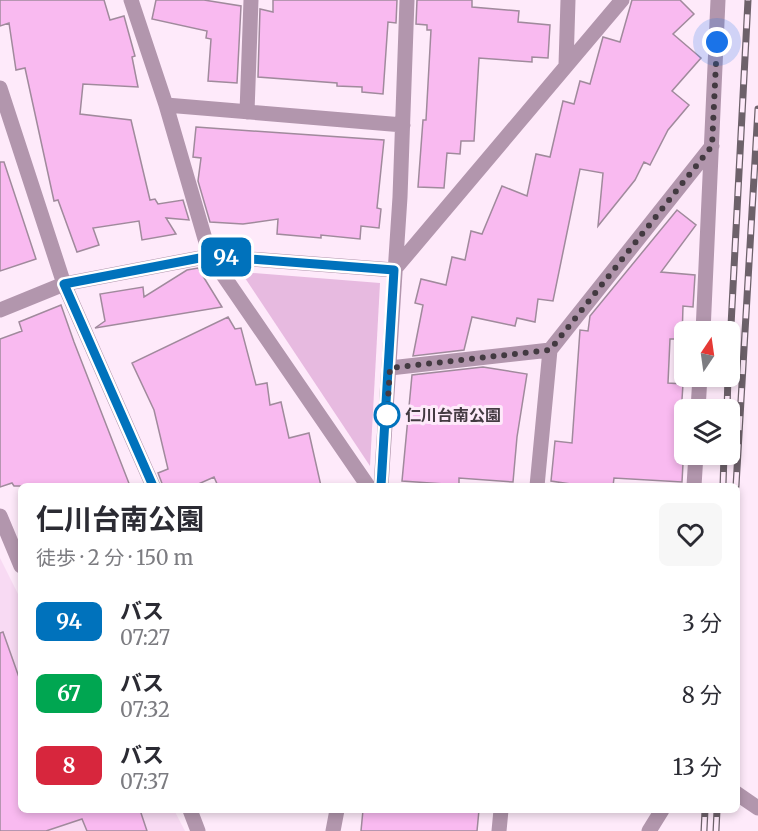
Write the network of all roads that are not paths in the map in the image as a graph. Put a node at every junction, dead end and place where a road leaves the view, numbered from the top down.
1 (131, 0) edge
2 (251, 0) edge
3 (407, 0) edge
4 (568, 0) edge
5 (622, 0) edge
6 (718, 0) edge
7 (566, 65) junction
8 (0, 88) edge
9 (166, 105) junction
10 (247, 112) junction
11 (403, 125) junction
12 (712, 146) junction
13 (210, 256) junction
14 (394, 270) junction
15 (64, 284) junction
16 (0, 310) edge
17 (704, 321) edge
18 (550, 350) junction
19 (390, 368) junction
20 (695, 465) edge
21 (152, 483) edge
22 (366, 483) edge
23 (381, 483) edge
24 (537, 483) edge
25 (694, 483) edge
26 (0, 516) edge
27 (18, 559) edge
28 (740, 796) edge
29 (758, 808) edge
30 (191, 813) edge
31 (336, 813) edge
32 (501, 813) edge
33 (660, 813) edge
34 (198, 831) edge
35 (333, 831) edge
36 (499, 831) edge
37 (649, 831) edge

1 - 9 street
2 - 10 street
3 - 11 street
4 - 7 street
5 - 7 street
6 - 12 street
7 - 14 street
8 - 15 street
9 - 10 street
9 - 13 street
10 - 11 street
11 - 14 street
12 - 17 street
12 - 18 street
13 - 14 street
13 - 15 street
13 - 22 street
14 - 19 street
15 - 16 street
15 - 21 street
18 - 19 street
18 - 24 street
19 - 23 street
20 - 25 street
26 - 27 street
28 - 29 street
30 - 34 street
31 - 35 street
32 - 36 street
33 - 37 street

